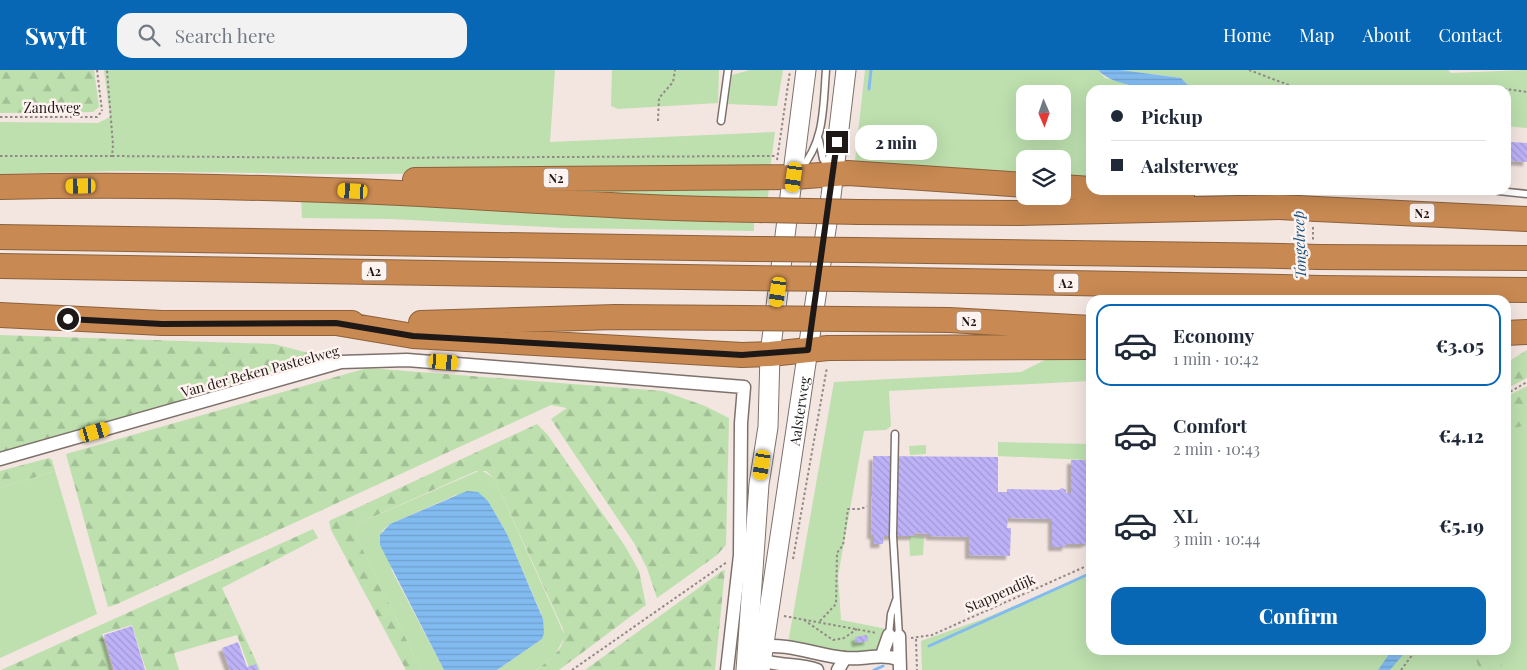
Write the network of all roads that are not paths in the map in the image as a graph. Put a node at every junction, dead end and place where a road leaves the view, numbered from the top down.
1 (728, 70) edge
2 (806, 70) edge
3 (826, 70) edge
4 (846, 70) edge
5 (721, 121) dead end
6 (828, 141) junction
7 (833, 173) junction
8 (794, 177) junction
9 (1016, 184) edge
10 (0, 187) edge
11 (1071, 188) edge
12 (320, 189) junction
13 (1086, 189) edge
14 (1511, 192) edge
15 (1527, 194) edge
16 (1185, 195) edge
17 (1269, 207) junction
18 (1527, 219) edge
19 (0, 237) edge
20 (1527, 258) edge
21 (0, 266) edge
22 (1527, 290) edge
23 (0, 315) edge
24 (336, 323) junction
25 (1086, 328) edge
26 (1527, 332) edge
27 (1511, 333) edge
28 (1086, 347) edge
29 (808, 350) junction
30 (770, 354) junction
31 (744, 386) joint
32 (895, 434) dead end
33 (0, 459) edge
34 (756, 525) junction
35 (740, 555) junction
36 (896, 599) junction
37 (894, 636) junction
38 (796, 650) junction
39 (882, 655) junction
40 (846, 658) junction
41 (756, 659) edge
42 (899, 664) edge
43 (794, 667) edge
44 (728, 670) edge
45 (816, 670) edge
46 (838, 670) edge

1 - 5 lane
2 - 8 main road, Aalsterweg
3 - 6 lane
4 - 6 main road, Aalsterweg
6 - 7 main road, Aalsterweg
6 - 8 lane
7 - 8 highway
7 - 9 highway
7 - 29 main road, Aalsterweg
8 - 12 highway, N2
8 - 30 main road, Aalsterweg
10 - 12 highway, N2
11 - 13 highway
12 - 17 highway, N2, bridge
14 - 15 lane
16 - 17 highway, N2
17 - 18 highway, N2, bridge
19 - 20 highway, A2, bridge
21 - 22 highway, A2, bridge
23 - 24 highway, N2
24 - 25 highway, N2, bridge
24 - 30 highway, N2
26 - 27 highway
28 - 29 highway, N2
29 - 30 highway
29 - 41 main road, Aalsterweg
30 - 34 main road, Aalsterweg
31 - 33 street, Van der Beken Pasteelweg
31 - 35 street, Aalsterweg
32 - 36 lane
34 - 35 street, Aalsterweg
34 - 41 main road, Aalsterweg
35 - 44 street, Aalsterweg
36 - 37 lane
36 - 37 lane
37 - 39 street
37 - 42 street
38 - 40 street
38 - 41 street
38 - 43 lane
39 - 40 street
39 - 42 street
40 - 46 street
41 - 43 street
43 - 45 street

